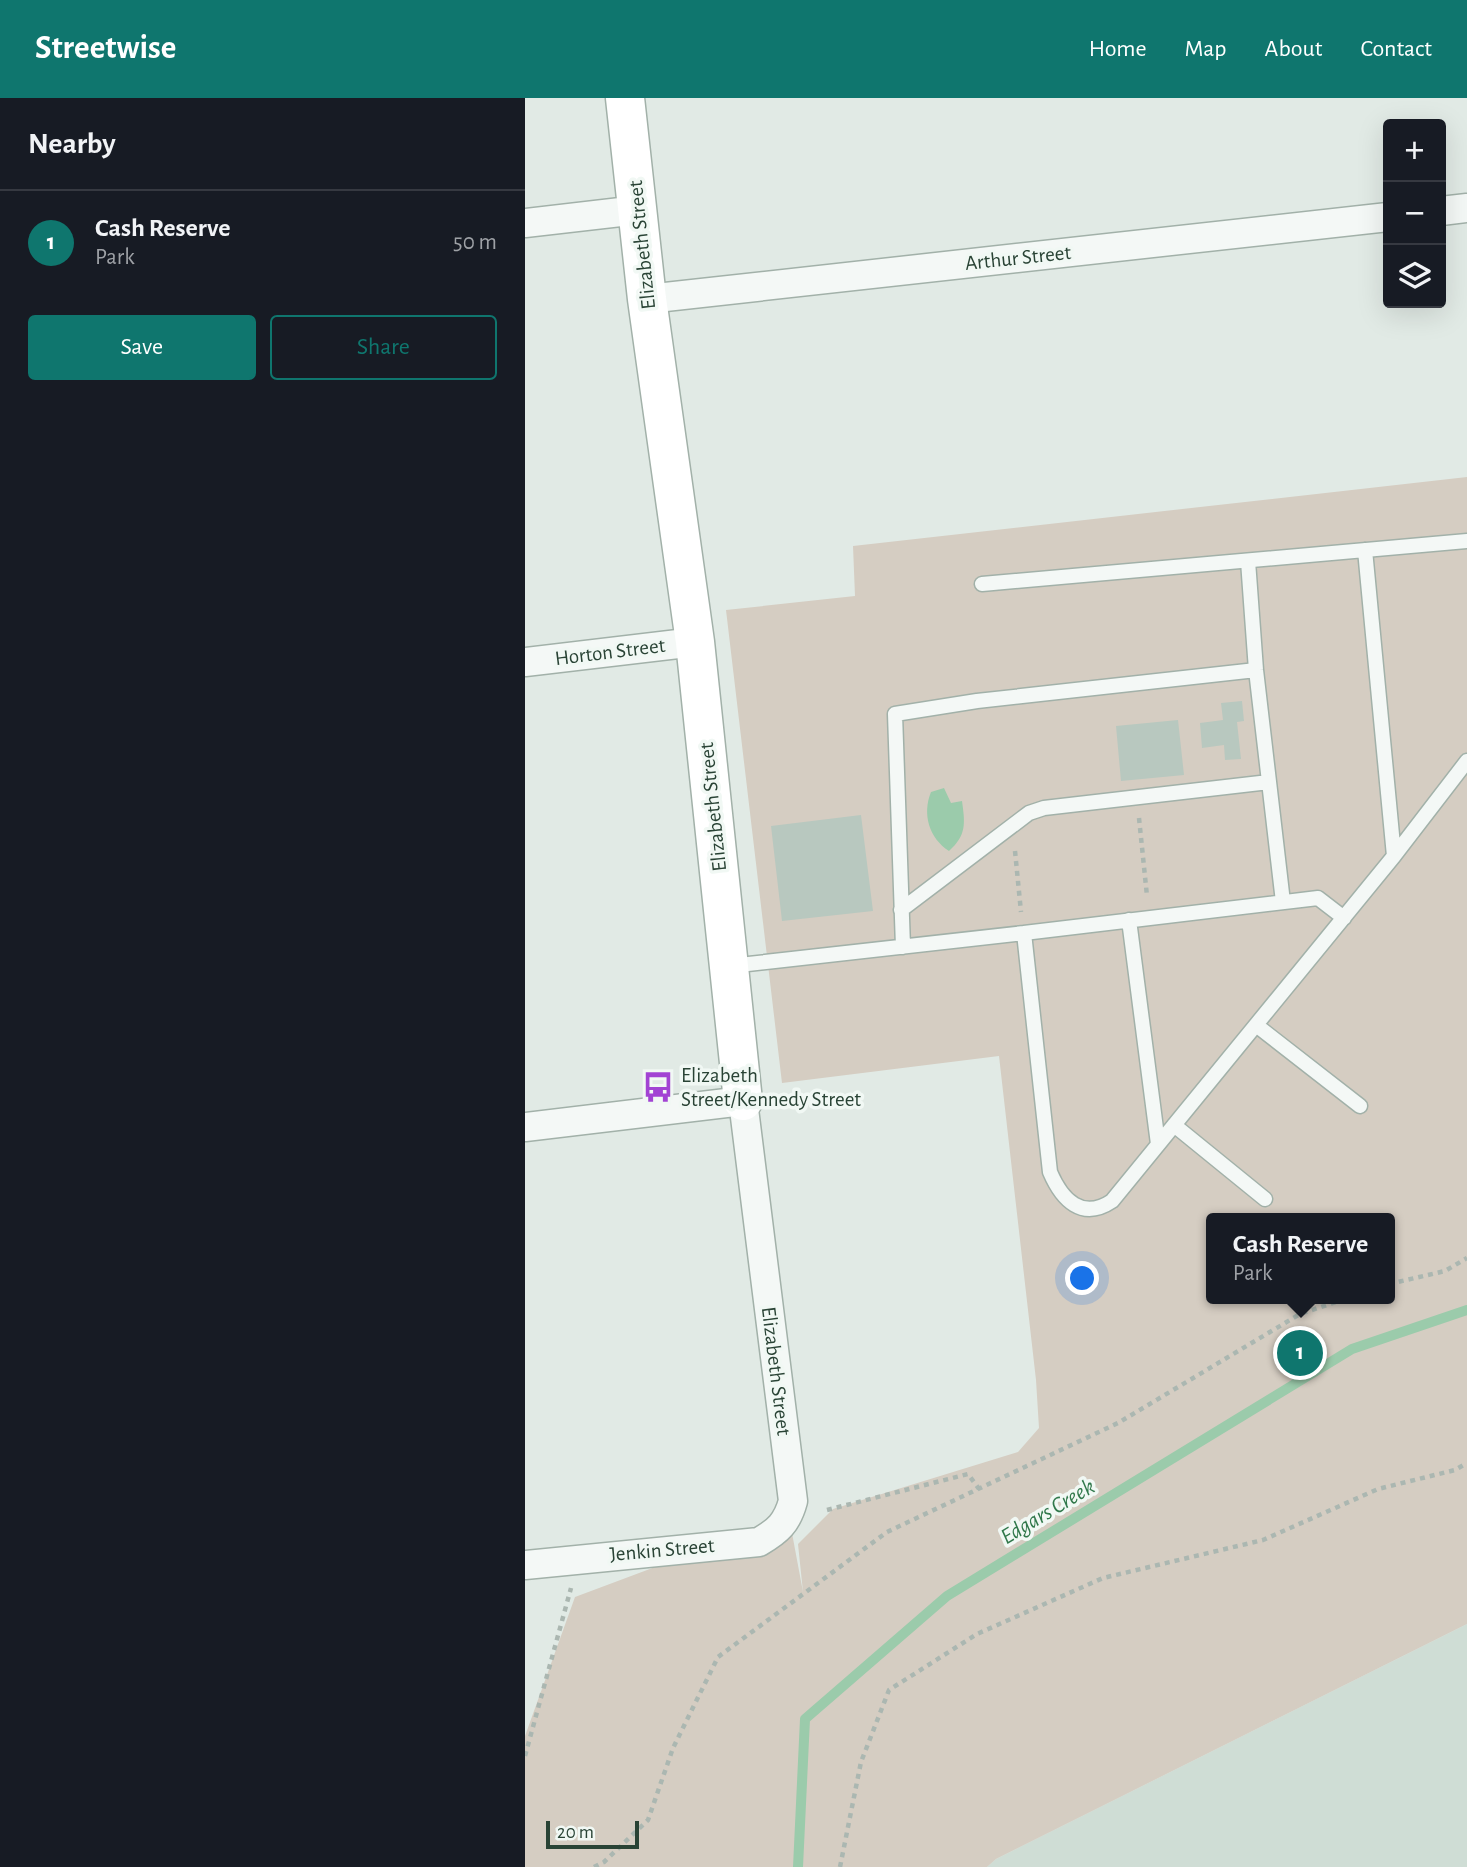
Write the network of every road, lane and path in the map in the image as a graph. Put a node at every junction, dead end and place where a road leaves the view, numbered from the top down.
1 (625, 98) edge
2 (1467, 208) edge
3 (638, 210) junction
4 (1446, 210) edge
5 (1383, 218) edge
6 (525, 223) edge
7 (647, 299) junction
8 (1467, 541) edge
9 (1365, 550) junction
10 (1248, 561) junction
11 (982, 584) dead end
12 (695, 642) junction
13 (525, 662) edge
14 (1256, 670) junction
15 (1467, 761) edge
16 (1269, 782) junction
17 (1137, 797) junction
18 (1012, 827) junction
19 (1394, 856) junction
20 (1283, 902) junction
21 (901, 909) junction
22 (1149, 918) junction
23 (1344, 918) junction
24 (1129, 920) junction
25 (1024, 933) junction
26 (903, 947) junction
27 (730, 966) junction
28 (1256, 1025) junction
29 (743, 1101) junction
30 (1360, 1106) dead end
31 (1174, 1125) junction
32 (525, 1127) edge
33 (1159, 1144) junction
34 (1265, 1199) dead end
35 (1467, 1258) edge
36 (1395, 1283) edge
37 (1330, 1304) edge
38 (1467, 1463) edge
39 (979, 1489) junction
40 (827, 1510) dead end
41 (789, 1517) joint
42 (579, 1558) junction
43 (525, 1565) edge
44 (525, 1756) edge
45 (594, 1867) edge
46 (840, 1867) edge

1 - 3 street, Elizabeth Street
2 - 4 street
3 - 6 street
3 - 7 street, Elizabeth Street
5 - 7 street, Arthur Street
7 - 12 street, Elizabeth Street
8 - 9 lane
9 - 10 lane
9 - 19 lane
10 - 11 lane
10 - 14 lane
12 - 13 street, Horton Street
12 - 27 street, Elizabeth Street
14 - 16 lane
14 - 21 lane
15 - 19 lane
16 - 17 lane
16 - 20 lane
17 - 18 lane
17 - 22 path
18 - 21 lane
18 - 25 path
19 - 23 lane
20 - 22 lane
20 - 23 lane
21 - 26 lane
22 - 24 lane
23 - 28 lane
24 - 25 lane
24 - 33 lane
25 - 26 lane
25 - 33 lane
26 - 27 lane
27 - 29 street, Elizabeth Street
28 - 30 lane
28 - 31 lane
29 - 32 street
29 - 41 street, Elizabeth Street
31 - 33 lane
31 - 34 lane
35 - 36 path
37 - 39 path
38 - 46 path
39 - 40 path
39 - 45 path
41 - 42 street, Jenkin Street
42 - 43 street, Jenkin Street
42 - 44 path

